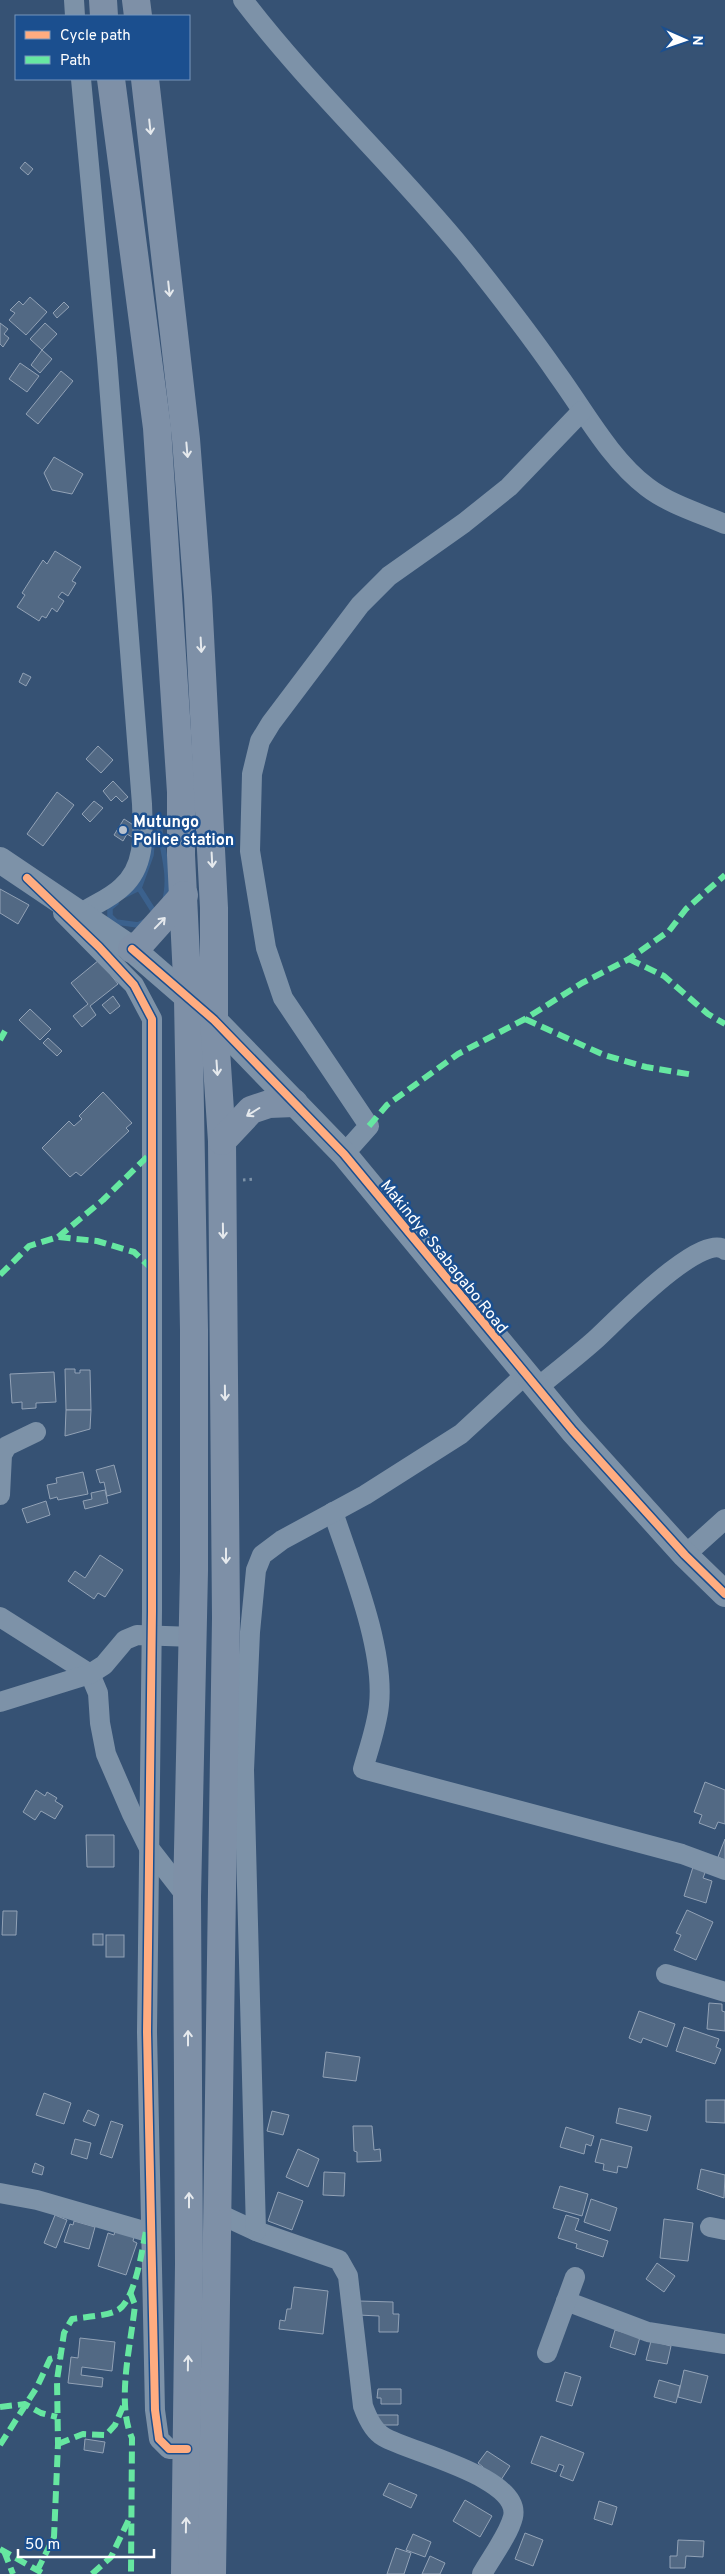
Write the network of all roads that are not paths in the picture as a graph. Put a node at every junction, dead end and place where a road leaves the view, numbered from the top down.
1 (74, 0) edge
2 (103, 0) edge
3 (136, 0) edge
4 (243, 0) edge
5 (75, 15) edge
6 (104, 15) edge
7 (138, 15) edge
8 (81, 80) edge
9 (111, 80) edge
10 (145, 80) edge
11 (582, 411) junction
12 (725, 524) edge
13 (1, 865) edge
14 (27, 878) junction
15 (184, 895) junction
16 (80, 914) junction
17 (132, 949) junction
18 (188, 1000) junction
19 (214, 1020) junction
20 (294, 1103) junction
21 (222, 1141) junction
22 (344, 1154) junction
23 (725, 1250) edge
24 (531, 1382) junction
25 (36, 1432) dead end
26 (0, 1495) edge
27 (333, 1512) junction
28 (725, 1519) edge
29 (686, 1556) junction
30 (725, 1594) edge
31 (0, 1617) edge
32 (150, 1634) junction
33 (194, 1637) junction
34 (90, 1674) junction
35 (0, 1702) edge
36 (149, 1848) junction
37 (725, 1870) edge
38 (187, 1897) junction
39 (666, 1974) dead end
40 (725, 1992) edge
41 (0, 2193) edge
42 (215, 2212) junction
43 (256, 2231) junction
44 (151, 2233) junction
45 (576, 2276) dead end
46 (566, 2301) junction
47 (725, 2344) edge
48 (547, 2353) dead end
49 (187, 2449) junction
50 (185, 2574) edge
51 (212, 2574) edge
52 (482, 2574) edge

1 - 5 street
2 - 6 highway
3 - 7 highway
4 - 11 street
8 - 16 street
9 - 15 highway
10 -> 19 highway
11 - 12 street
11 - 22 street
13 - 14 street, Makindye Ssabagabo Road
14 - 16 street, Makindye Ssabagabo Road
14 - 32 street
17 -> 15 highway
15 - 18 highway
16 - 17 street, Makindye Ssabagabo Road
17 - 18 street, Makindye Ssabagabo Road
18 - 19 street, Makindye Ssabagabo Road
18 - 33 highway
19 - 20 street, Makindye Ssabagabo Road
19 -> 21 highway
20 -> 21 highway
20 - 22 street, Makindye Ssabagabo Road
21 -> 42 highway
22 - 24 street, Makindye Ssabagabo Road
23 - 24 street
24 - 27 street
24 - 29 street, Makindye Ssabagabo Road
25 - 26 street
27 - 37 street
27 - 43 street
28 - 29 street
29 - 30 street, Makindye Ssabagabo Road
31 - 34 street
32 - 33 street
32 - 34 street
32 - 36 street
33 - 38 highway
34 - 35 street
34 - 36 street
36 - 38 street
36 - 44 street
49 -> 38 highway
39 - 40 street
41 - 44 street
42 - 43 street
42 - 51 highway
43 - 52 street
44 - 49 street
45 - 46 street
46 - 47 street
46 - 48 street
50 -> 49 highway

